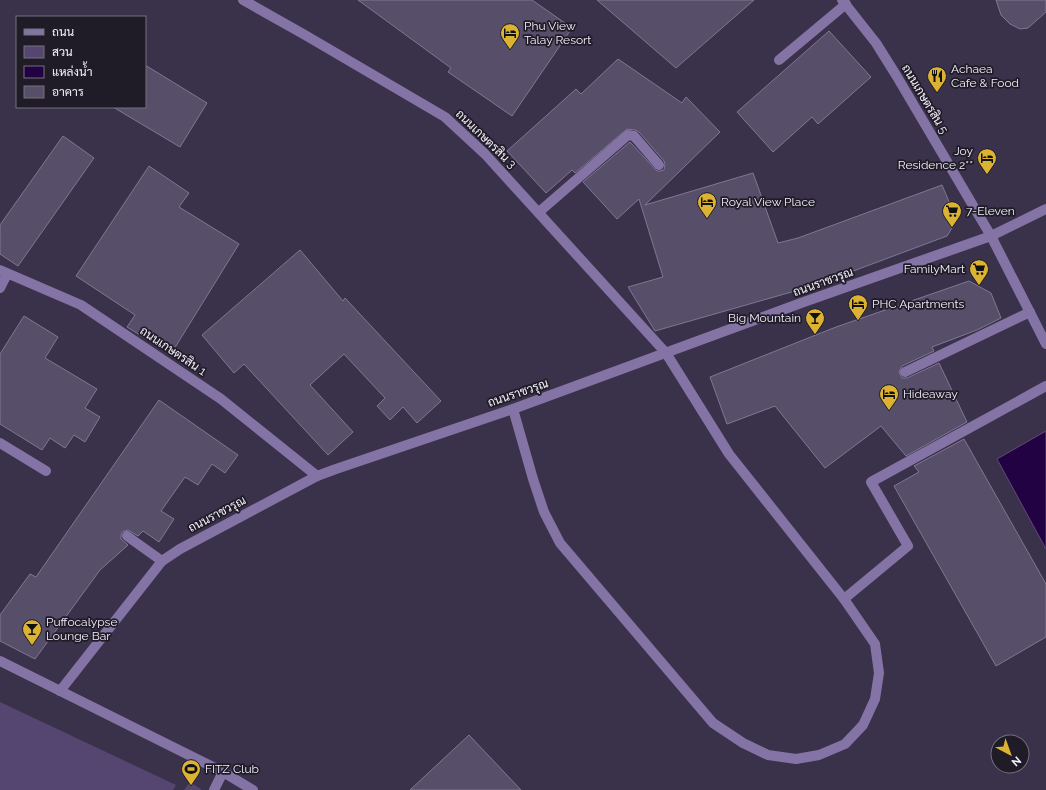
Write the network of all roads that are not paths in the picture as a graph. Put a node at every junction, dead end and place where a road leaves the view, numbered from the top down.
1 (243, 0) edge
2 (844, 2) edge
3 (779, 60) dead end
4 (659, 165) dead end
5 (1046, 208) edge
6 (540, 212) junction
7 (991, 236) junction
8 (4, 272) edge
9 (0, 288) edge
10 (1030, 312) junction
11 (1046, 344) edge
12 (666, 353) junction
13 (905, 372) dead end
14 (1046, 386) edge
15 (513, 409) junction
16 (0, 443) edge
17 (46, 471) dead end
18 (317, 476) junction
19 (127, 536) dead end
20 (162, 561) junction
21 (844, 599) junction
22 (0, 661) edge
23 (60, 691) junction
24 (223, 772) junction
25 (214, 790) edge
26 (253, 790) edge

1 - 6 street, ถนนเกษตรสิน 3
2 - 3 street
2 - 7 street, ถนนเกษตรสิน 5
4 - 6 street
5 - 7 street, ถนนราชวรุณ
6 - 12 street, ถนนเกษตรสิน 3
7 - 10 street, ถนนเกษตรสิน 5
7 - 12 street, ถนนราชวรุณ
8 - 9 street
8 - 18 street, ถนนเกษตรสิน 1
10 - 11 street, ถนนเกษตรสิน 5
10 - 13 street
12 - 15 street, ถนนราชวรุณ
12 - 21 street, ถนนเกษตรสิน 3
14 - 21 street
15 - 18 street, ถนนราชวรุณ
15 - 21 street, ถนนเกษตรสิน 3
16 - 17 street
18 - 20 street, ถนนราชวรุณ
19 - 20 street
20 - 23 street, ถนนราชวรุณ
22 - 23 street
23 - 24 street
24 - 25 street
24 - 26 street

